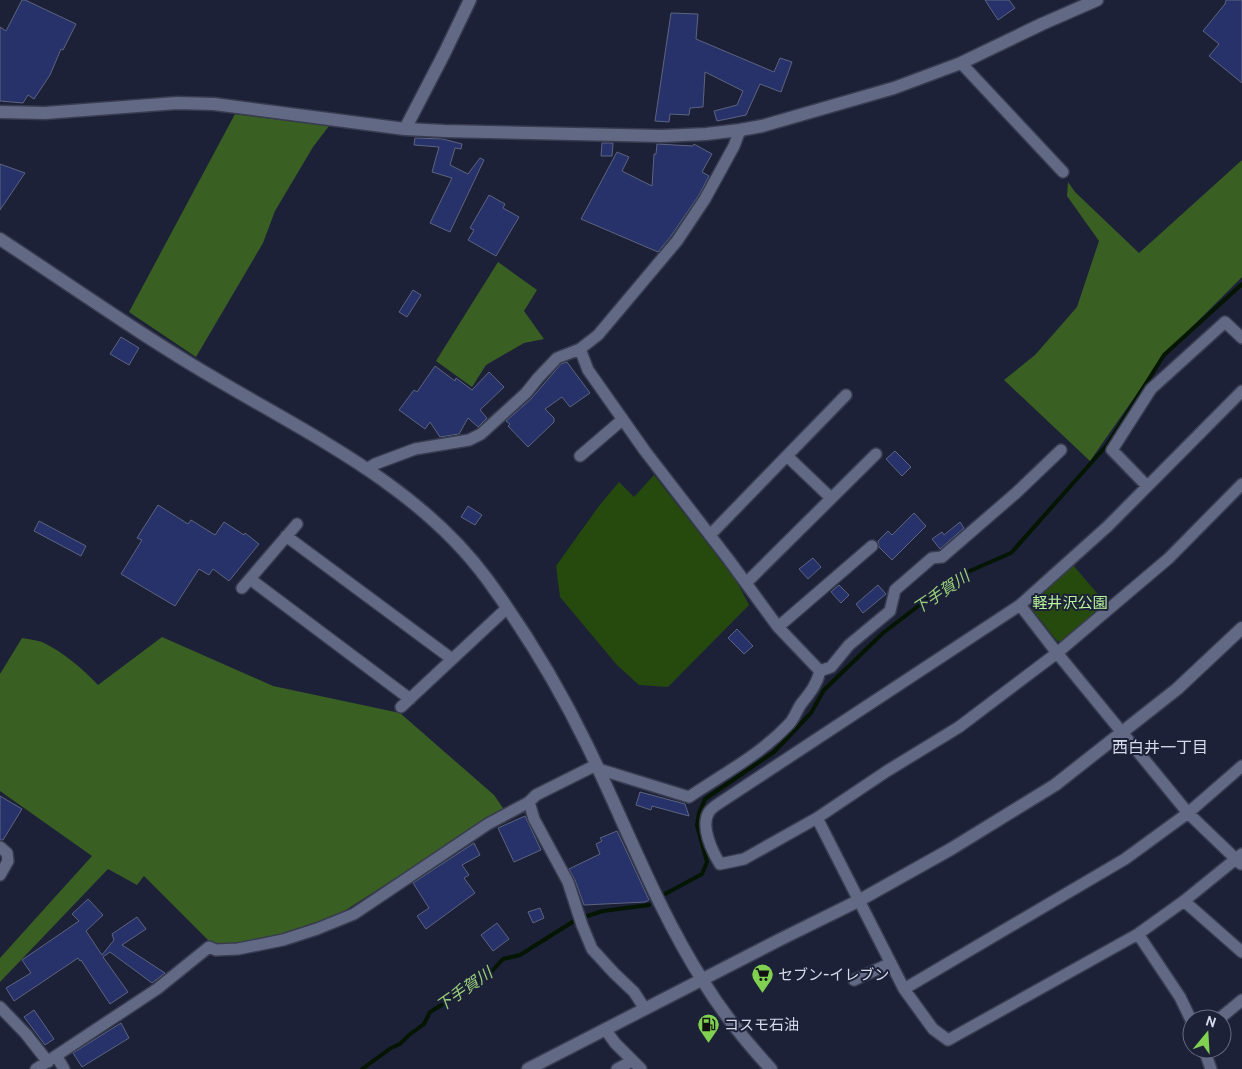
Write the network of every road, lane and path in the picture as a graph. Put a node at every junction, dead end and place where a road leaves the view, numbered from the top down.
1 (470, 0) edge
2 (1097, 0) edge
3 (961, 63) junction
4 (0, 112) edge
5 (405, 129) junction
6 (740, 130) junction
7 (1063, 172) dead end
8 (0, 238) edge
9 (1242, 338) edge
10 (580, 350) junction
11 (1242, 391) edge
12 (846, 394) dead end
13 (622, 420) junction
14 (1061, 450) dead end
15 (876, 454) dead end
16 (580, 456) dead end
17 (787, 456) junction
18 (367, 469) junction
19 (1242, 484) edge
20 (1148, 486) junction
21 (831, 498) junction
22 (297, 524) dead end
23 (710, 535) junction
24 (286, 536) junction
25 (872, 546) dead end
26 (746, 583) junction
27 (1020, 605) junction
28 (507, 608) junction
29 (778, 627) junction
30 (1242, 628) edge
31 (1057, 653) junction
32 (452, 659) junction
33 (820, 671) junction
34 (410, 699) junction
35 (401, 707) dead end
36 (1122, 733) junction
37 (1242, 766) edge
38 (598, 770) junction
39 (529, 802) junction
40 (1188, 813) junction
41 (817, 818) junction
42 (0, 847) edge
43 (1240, 859) edge
44 (0, 875) edge
45 (860, 900) junction
46 (1184, 901) junction
47 (1138, 934) junction
48 (1242, 952) edge
49 (891, 963) junction
50 (702, 979) junction
51 (854, 980) dead end
52 (904, 989) junction
53 (1242, 1000) edge
54 (0, 1007) edge
55 (645, 1009) junction
56 (1186, 1009) edge
57 (1231, 1009) edge
58 (606, 1029) junction
59 (52, 1059) junction
60 (632, 1061) junction
61 (36, 1069) edge
62 (64, 1069) edge
63 (528, 1069) edge
64 (617, 1069) edge
65 (642, 1069) edge
66 (771, 1069) edge

1 - 5 street
2 - 3 street
3 - 6 street
3 - 7 street
4 - 5 street
5 - 6 street
6 - 10 street
8 - 18 street
9 - 20 street
10 - 13 street
10 - 18 street
11 - 20 street
12 - 17 street
13 - 16 street
13 - 23 street
14 - 33 street
15 - 21 street
17 - 21 street
17 - 23 street
18 - 28 street
19 - 31 street
20 - 27 street
21 - 26 street
22 - 24 street
23 - 26 street
24 - 32 street
24 - 34 street
25 - 29 street
26 - 29 street
27 - 31 street
27 - 41 street
28 - 32 street
28 - 38 street
29 - 33 street
30 - 36 street
31 - 36 street
31 - 41 street
32 - 34 street
33 - 38 street
34 - 35 street
36 - 40 street
36 - 45 street
37 - 40 street
38 - 39 street
38 - 50 street
39 - 55 street
39 - 59 street
40 - 43 street
40 - 52 street
41 - 45 street
42 - 44 street
43 - 46 street
45 - 49 street
45 - 50 street
46 - 47 street
46 - 48 street
47 - 52 street
47 - 56 street
49 - 51 street
49 - 52 street
50 - 55 street
50 - 66 street
53 - 57 street
54 - 59 street
55 - 58 street
58 - 60 street
58 - 63 street
59 - 61 street
59 - 62 street
60 - 64 street
60 - 65 street

